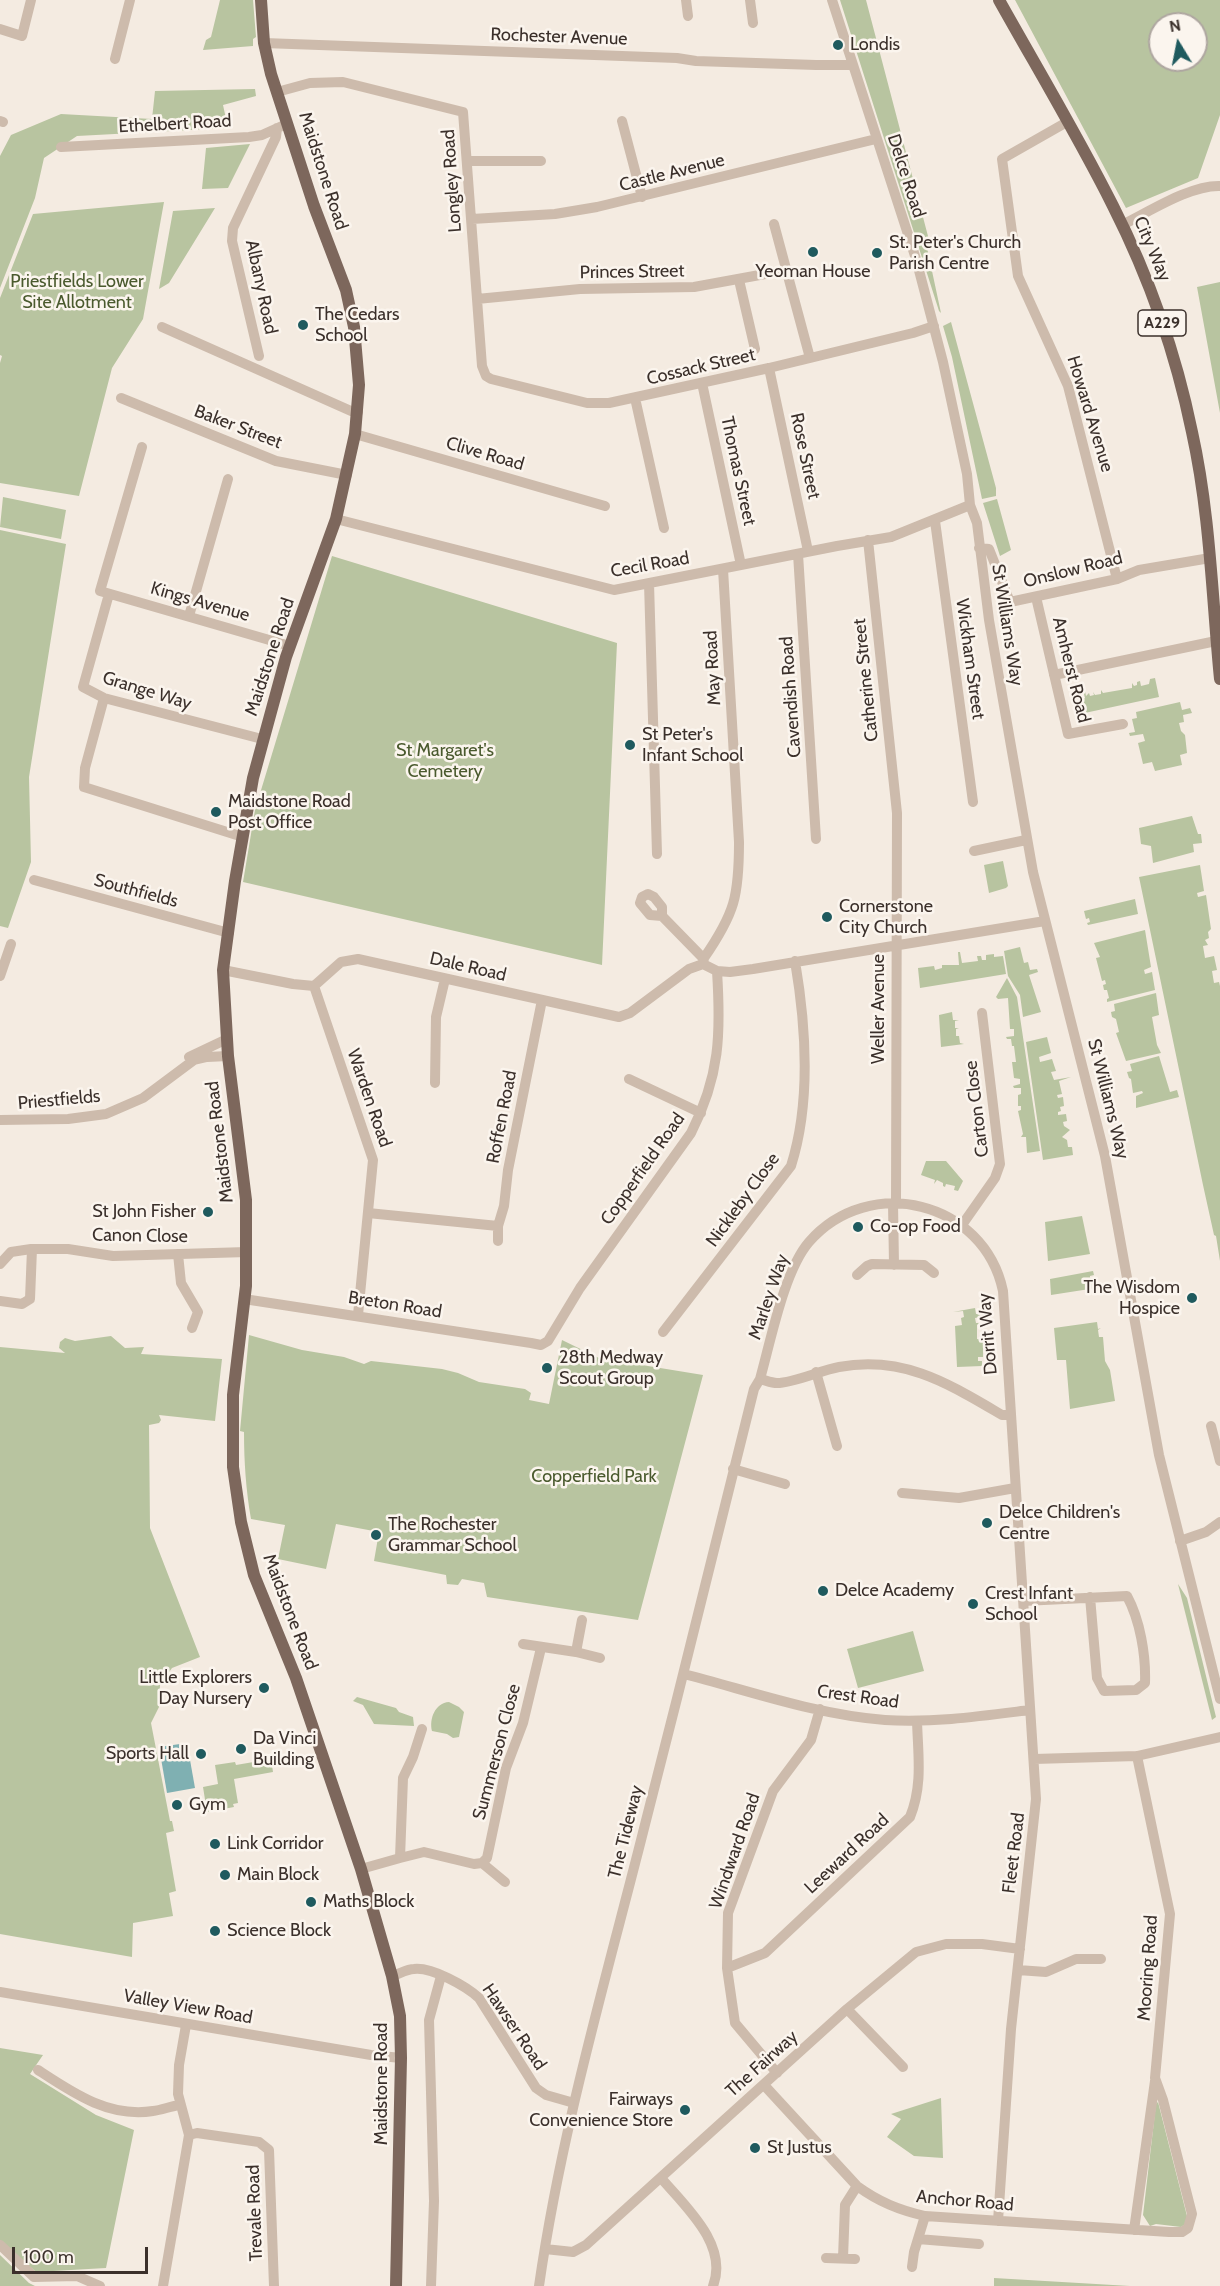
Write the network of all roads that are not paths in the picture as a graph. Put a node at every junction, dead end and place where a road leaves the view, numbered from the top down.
1 (31, 0) edge
2 (130, 0) edge
3 (261, 0) edge
4 (686, 0) edge
5 (750, 0) edge
6 (832, 0) edge
7 (999, 0) edge
8 (688, 16) dead end
9 (753, 22) dead end
10 (0, 29) edge
11 (264, 43) junction
12 (115, 59) dead end
13 (853, 65) junction
14 (277, 92) junction
15 (622, 121) dead end
16 (1067, 122) junction
17 (283, 126) junction
18 (876, 139) junction
19 (61, 147) dead end
20 (467, 161) junction
21 (541, 161) dead end
22 (1220, 186) edge
23 (642, 197) junction
24 (472, 219) junction
25 (774, 224) dead end
26 (1122, 225) junction
27 (787, 270) junction
28 (739, 280) junction
29 (477, 299) junction
30 (933, 326) junction
31 (162, 327) dead end
32 (755, 350) dead end
33 (259, 356) dead end
34 (810, 358) junction
35 (482, 366) joint
36 (769, 368) junction
37 (702, 383) junction
38 (121, 398) dead end
39 (636, 398) junction
40 (358, 412) junction
41 (355, 434) junction
42 (142, 447) dead end
43 (347, 475) junction
44 (228, 479) dead end
45 (970, 505) junction
46 (605, 506) dead end
47 (336, 519) junction
48 (934, 521) junction
49 (664, 528) dead end
50 (868, 540) junction
51 (979, 548) junction
52 (803, 553) junction
53 (1210, 558) junction
54 (741, 565) junction
55 (723, 569) junction
56 (1117, 579) junction
57 (650, 583) junction
58 (104, 592) junction
59 (1036, 597) junction
60 (189, 616) junction
61 (1216, 641) junction
62 (290, 646) junction
63 (1054, 675) junction
64 (1220, 679) edge
65 (104, 698) junction
66 (1123, 724) dead end
67 (262, 739) junction
68 (973, 802) dead end
69 (896, 815) joint
70 (243, 837) junction
71 (816, 838) dead end
72 (1026, 840) junction
73 (974, 851) dead end
74 (657, 854) dead end
75 (34, 880) dead end
76 (662, 916) dead end
77 (1045, 921) junction
78 (229, 933) junction
79 (11, 944) dead end
80 (896, 946) junction
81 (703, 961) junction
82 (795, 961) junction
83 (223, 970) junction
84 (717, 971) junction
85 (0, 976) edge
86 (445, 979) junction
87 (314, 986) junction
88 (542, 1000) junction
89 (982, 1014) dead end
90 (227, 1039) junction
91 (228, 1056) junction
92 (180, 1069) junction
93 (629, 1079) dead end
94 (435, 1083) dead end
95 (701, 1113) junction
96 (0, 1120) edge
97 (894, 1203) junction
98 (368, 1212) junction
99 (962, 1225) junction
100 (498, 1226) junction
101 (498, 1241) dead end
102 (33, 1249) junction
103 (247, 1252) junction
104 (178, 1254) junction
105 (0, 1264) edge
106 (894, 1265) junction
107 (934, 1273) dead end
108 (857, 1275) dead end
109 (244, 1299) junction
110 (0, 1301) edge
111 (358, 1315) junction
112 (192, 1328) dead end
113 (663, 1332) dead end
114 (541, 1344) joint
115 (816, 1372) junction
116 (757, 1384) junction
117 (1011, 1415) junction
118 (1211, 1426) dead end
119 (837, 1446) dead end
120 (1219, 1453) edge
121 (733, 1469) junction
122 (785, 1484) dead end
123 (1015, 1488) junction
124 (902, 1493) dead end
125 (1220, 1522) edge
126 (1180, 1541) junction
127 (1090, 1598) junction
128 (1023, 1601) junction
129 (582, 1620) dead end
130 (523, 1644) dead end
131 (542, 1648) junction
132 (576, 1652) junction
133 (600, 1658) dead end
134 (684, 1674) junction
135 (1220, 1699) edge
136 (820, 1709) junction
137 (1030, 1710) junction
138 (917, 1721) junction
139 (422, 1729) dead end
140 (1220, 1737) edge
141 (1137, 1756) junction
142 (1034, 1759) junction
143 (400, 1858) junction
144 (482, 1863) junction
145 (361, 1869) junction
146 (505, 1882) dead end
147 (1020, 1950) junction
148 (1101, 1959) dead end
149 (727, 1968) junction
150 (1018, 1970) junction
151 (392, 1976) junction
152 (441, 1976) junction
153 (0, 1992) edge
154 (847, 2009) junction
155 (186, 2025) junction
156 (401, 2058) junction
157 (903, 2067) dead end
158 (38, 2070) dead end
159 (777, 2073) junction
160 (1155, 2078) junction
161 (764, 2085) junction
162 (574, 2103) junction
163 (180, 2104) junction
164 (189, 2135) junction
165 (661, 2178) junction
166 (858, 2186) junction
167 (925, 2216) junction
168 (998, 2221) junction
169 (1134, 2230) junction
170 (1177, 2232) joint
171 (918, 2239) junction
172 (979, 2244) dead end
173 (0, 2245) edge
174 (545, 2249) junction
175 (826, 2258) dead end
176 (843, 2258) junction
177 (855, 2259) dead end
178 (912, 2267) dead end
179 (100, 2286) edge
180 (164, 2286) edge
181 (274, 2286) edge
182 (396, 2286) edge
183 (431, 2286) edge
184 (539, 2286) edge
185 (713, 2286) edge

1 - 10 street
2 - 12 street
3 - 11 main road, Maidstone Road
4 - 8 street
5 - 9 street
6 - 13 street, Delce Road
7 - 16 main road, City Way / A229
11 - 13 street, Rochester Avenue
11 - 14 main road, Maidstone Road
13 - 18 street, Delce Road
14 - 17 main road, Maidstone Road
14 - 20 street, Longley Road
15 - 23 street
16 - 26 main road, City Way / A229
16 - 56 street, Howard Avenue
17 - 19 street, Ethelbert Road
17 - 33 street, Albany Road
17 - 40 main road, Maidstone Road
18 - 23 street, Castle Avenue
18 - 30 street, Delce Road
20 - 21 street
20 - 24 street, Longley Road
22 - 26 street
23 - 24 street, Castle Avenue
24 - 29 street, Longley Road
25 - 27 street
26 - 53 main road, City Way / A229
27 - 28 street, Princes Street
27 - 34 street
28 - 29 street, Princes Street
28 - 32 street
29 - 35 street, Longley Road
30 - 34 street, Cossack Street
30 - 45 street, Delce Road
31 - 40 street
34 - 36 street, Cossack Street
35 - 39 street, Cossack Street
36 - 37 street, Cossack Street
36 - 52 street, Rose Street
37 - 39 street, Cossack Street
37 - 54 street, Thomas Street
38 - 43 street, Baker Street
39 - 49 street
40 - 41 main road, Maidstone Road
41 - 43 main road, Maidstone Road
41 - 46 street, Clive Road
42 - 58 street
43 - 47 main road, Maidstone Road
44 - 60 street
45 - 48 street, Cecil Road
45 - 51 street, St Williams Way
47 - 57 street, Cecil Road
47 - 62 main road, Maidstone Road
48 - 50 street, Cecil Road
48 - 68 street, Wickham Street
50 - 52 street, Cecil Road
50 - 69 street, Catherine Street
51 - 59 street, Onslow Road
51 - 72 street, St Williams Way
52 - 54 street, Cecil Road
52 - 71 street, Cavendish Road
53 - 56 street, Onslow Road
53 - 61 main road, City Way / A229
54 - 55 street, Cecil Road
55 - 57 street, Cecil Road
55 - 81 street, May Road
56 - 59 street, Onslow Road
57 - 74 street
58 - 60 street, Kings Avenue
58 - 65 street, Grange Way
59 - 63 street, Amherst Road
60 - 62 street, Kings Avenue
61 - 63 street
61 - 64 main road, City Way / A229
62 - 67 main road, Maidstone Road
63 - 66 street, Amherst Road
65 - 67 street, Grange Way
65 - 70 street
67 - 70 main road, Maidstone Road
69 - 80 street, Weller Avenue
70 - 78 main road, Maidstone Road
72 - 73 street
72 - 77 street, St Williams Way
75 - 78 street, Southfields
76 - 81 street
77 - 80 street
77 - 126 street, St Williams Way
78 - 83 main road, Maidstone Road
79 - 85 street
80 - 82 street
80 - 97 street, Weller Avenue
81 - 84 street
81 - 88 street, Dale Road
82 - 84 street
82 - 113 street, Nickleby Close
83 - 87 street
83 - 90 main road, Maidstone Road
84 - 95 street, Copperfield Road
86 - 87 street, Dale Road
86 - 88 street, Dale Road
86 - 94 street
87 - 98 street, Warden Road
88 - 100 street, Roffen Road
89 - 99 street, Carton Close
90 - 91 main road, Maidstone Road
90 - 92 street, Priestfields
91 - 92 street, Priestfields
91 - 103 main road, Maidstone Road
92 - 96 street, Priestfields
93 - 95 street
95 - 114 street, Copperfield Road
97 - 99 street, Dorrit Way
97 - 106 street, Weller Avenue
97 - 116 street, Marley Way
98 - 100 street
98 - 111 street, Warden Road
99 - 117 street, Dorrit Way
100 - 101 street, Roffen Road
102 - 104 street, Canon Close
102 - 105 street, Canon Close
102 - 110 street
103 - 104 street, Canon Close
103 - 109 main road, Maidstone Road
104 - 112 street
106 - 107 street
106 - 108 street
109 - 111 street, Breton Road
109 - 145 main road, Maidstone Road
111 - 114 street, Breton Road
115 - 116 street
115 - 117 street
115 - 119 street
116 - 121 street, The Tideway
117 - 123 street, Dorrit Way
118 - 120 street
121 - 122 street
121 - 134 street, The Tideway
123 - 124 street
123 - 128 street, Fleet Road
125 - 126 street
126 - 135 street, St Williams Way
127 - 127 street
127 - 128 street
128 - 137 street, Fleet Road
129 - 132 street
130 - 131 street
131 - 132 street
131 - 144 street, Summerson Close
132 - 133 street
134 - 136 street, Crest Road
134 - 162 street, The Tideway
136 - 138 street, Crest Road
136 - 149 street, Windward Road
137 - 138 street, Crest Road
137 - 142 street, Fleet Road
138 - 149 street, Leeward Road
139 - 143 street
140 - 141 street
141 - 142 street
141 - 160 street, Mooring Road
142 - 147 street, Fleet Road
143 - 144 street
143 - 145 street
144 - 146 street
145 - 151 main road, Maidstone Road
147 - 150 street, Fleet Road
147 - 154 street, The Fairway
148 - 150 street
149 - 159 street, Windward Road
150 - 168 street, Fleet Road
151 - 152 street, Hawser Road
151 - 156 main road, Maidstone Road
152 - 162 street, Hawser Road
152 - 183 street
153 - 155 street, Valley View Road
154 - 157 street
154 - 159 street, The Fairway
155 - 156 street, Valley View Road
155 - 163 street
156 - 182 main road, Maidstone Road
158 - 163 street
159 - 161 street, The Fairway
160 - 169 street, Mooring Road
160 - 170 street, Mooring Road
161 - 165 street, The Fairway
161 - 166 street, Anchor Road
162 - 174 street, The Tideway
163 - 164 street
164 - 180 street
164 - 181 street, Trevale Road
165 - 174 street, The Fairway
165 - 185 street
166 - 167 street, Anchor Road
166 - 176 street
167 - 168 street, Anchor Road
167 - 171 street
168 - 169 street, Anchor Road
169 - 170 street, Anchor Road
171 - 172 street
171 - 178 street
173 - 179 street
174 - 184 street, The Tideway
175 - 176 street
176 - 177 street

